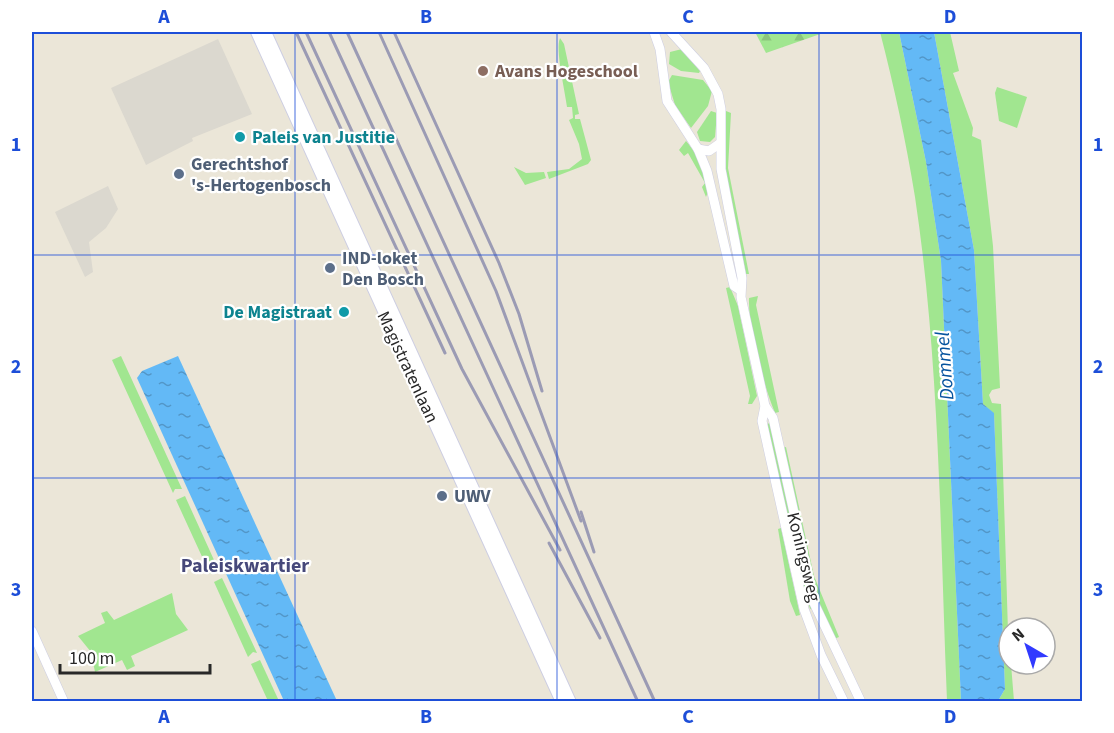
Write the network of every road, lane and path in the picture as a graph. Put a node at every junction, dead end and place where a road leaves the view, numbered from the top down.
1 (256, 32) edge
2 (266, 32) edge
3 (654, 32) edge
4 (671, 32) edge
5 (680, 41) junction
6 (660, 49) junction
7 (719, 144) junction
8 (698, 149) junction
9 (740, 290) junction
10 (765, 406) junction
11 (32, 632) edge
12 (64, 702) edge
13 (561, 702) edge
14 (571, 702) edge
15 (844, 702) edge
16 (861, 702) edge

1 - 13 main road, Magistratenlaan
2 - 14 main road, Magistratenlaan
3 - 6 street, Koningsweg
4 - 5 street, Koningsweg
5 - 6 street
5 - 7 street, Koningsweg
6 - 8 street, Koningsweg
7 - 8 street
7 - 9 street, Koningsweg
8 - 9 street, Koningsweg
9 - 10 street, Koningsweg
10 - 15 street, Koningsweg
10 - 16 street, Koningsweg
11 - 12 street

